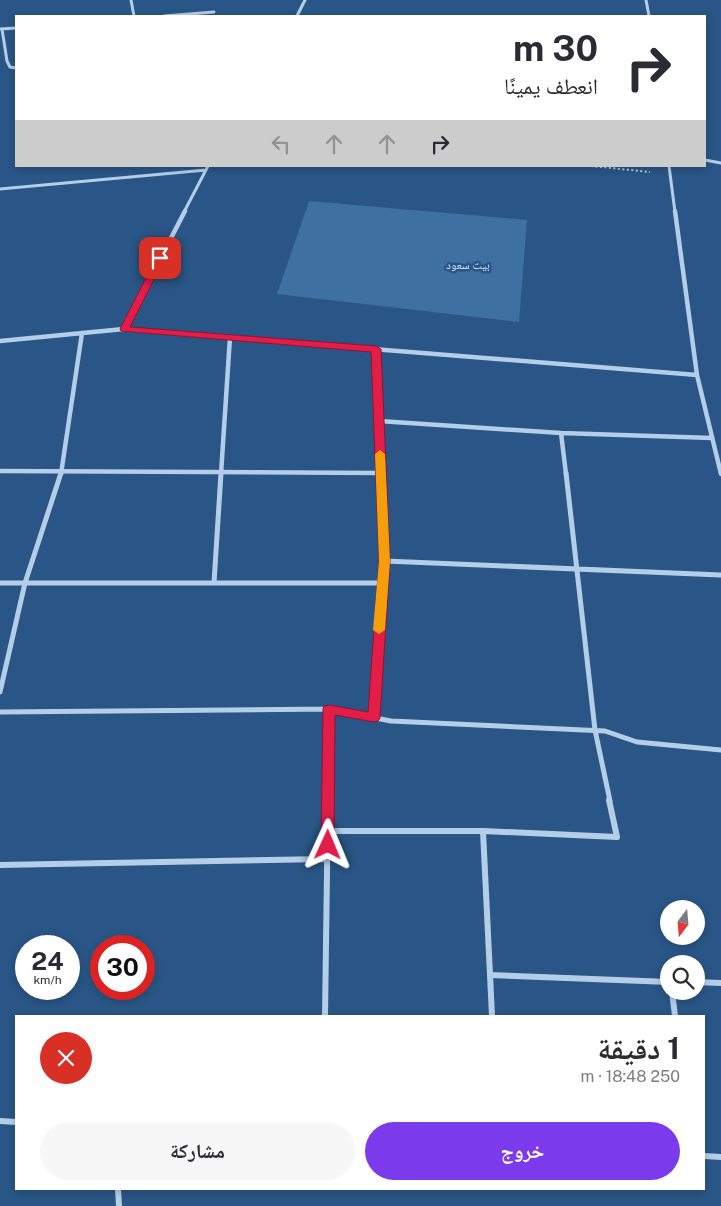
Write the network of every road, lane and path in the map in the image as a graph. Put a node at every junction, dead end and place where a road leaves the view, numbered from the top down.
1 (131, 0) edge
2 (305, 0) edge
3 (646, 0) edge
4 (214, 12) dead end
5 (134, 15) edge
6 (176, 15) edge
7 (298, 15) edge
8 (648, 15) edge
9 (15, 28) edge
10 (1, 29) edge
11 (15, 68) edge
12 (706, 160) edge
13 (721, 163) edge
14 (602, 167) edge
15 (669, 167) edge
16 (207, 168) edge
17 (670, 173) junction
18 (0, 189) edge
19 (124, 329) junction
20 (82, 333) junction
21 (230, 337) junction
22 (0, 341) edge
23 (376, 349) junction
24 (697, 375) junction
25 (379, 421) junction
26 (561, 433) junction
27 (712, 438) junction
28 (0, 471) edge
29 (62, 471) junction
30 (222, 471) junction
31 (381, 474) junction
32 (721, 474) edge
33 (384, 561) junction
34 (576, 570) junction
35 (721, 575) edge
36 (0, 583) edge
37 (25, 583) junction
38 (214, 583) junction
39 (382, 583) junction
40 (0, 692) edge
41 (329, 709) junction
42 (0, 712) edge
43 (374, 718) junction
44 (595, 730) junction
45 (721, 750) edge
46 (328, 830) junction
47 (483, 831) junction
48 (328, 859) junction
49 (0, 865) edge
50 (490, 975) junction
51 (660, 982) edge
52 (705, 982) edge
53 (721, 983) edge
54 (673, 1000) edge
55 (325, 1015) edge
56 (492, 1015) edge
57 (675, 1015) edge
58 (0, 1121) edge
59 (15, 1122) edge
60 (705, 1156) edge
61 (721, 1157) edge
62 (118, 1190) edge
63 (119, 1206) edge

1 - 5 street
2 - 7 street
3 - 8 street
4 - 6 street
9 - 10 street
10 - 11 street
12 - 13 street
14 - 17 path
15 - 17 street
16 - 18 street
16 - 19 street
17 - 24 street
19 - 20 street
19 - 21 street
20 - 22 street
20 - 29 street
21 - 23 street
21 - 30 street
23 - 24 street
23 - 25 street
24 - 27 street
25 - 26 street
25 - 31 street
26 - 27 street
26 - 34 street
27 - 32 street
28 - 29 street
29 - 30 street
29 - 37 street
30 - 31 street
30 - 38 street
31 - 33 street
33 - 34 street
33 - 39 street
34 - 35 street
34 - 44 street
36 - 37 street
37 - 38 street
37 - 40 street
38 - 39 street
39 - 43 street
41 - 42 street
41 - 43 street
41 - 46 street
43 - 44 street
44 - 45 street
44 - 47 street
46 - 47 street
46 - 48 street
47 - 50 street
48 - 49 street
48 - 55 street
50 - 51 street
50 - 56 street
52 - 53 street
54 - 57 street
58 - 59 street
60 - 61 street
62 - 63 street

